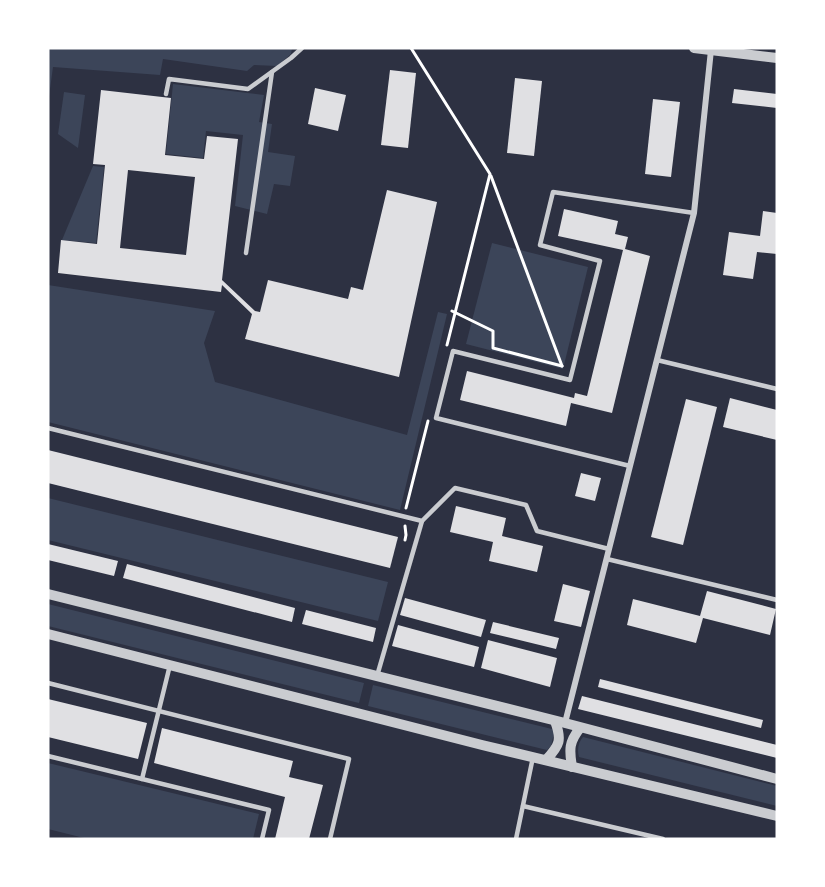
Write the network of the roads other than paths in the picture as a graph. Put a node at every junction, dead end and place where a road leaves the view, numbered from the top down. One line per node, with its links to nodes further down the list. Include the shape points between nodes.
1 (302, 48): 5 (lane)
2 (694, 48): 3 (street)
3 (711, 49): 4 (street); 7 (street)
4 (777, 58)
5 (272, 72): 6 (lane, via 248,90 169,79); 8 (lane)
6 (166, 94)
7 (694, 213): 9 (street); 12 (lane, via 553,192 540,245 600,261 570,380 453,351 444,384 436,418)
8 (246, 254)
9 (657, 360): 10 (lane); 12 (street)
10 (777, 388)
11 (48, 428): 13 (lane)
12 (630, 466): 14 (street)
13 (422, 520): 14 (lane, via 455,488 526,505 537,531); 20 (lane)
14 (609, 549): 15 (street)
15 (607, 559): 17 (lane); 23 (street)
16 (48, 594): 20 (street)
17 (777, 600)
18 (48, 634): 19 (street)
19 (170, 665): 22 (lane); 26 (street)
20 (377, 676): 23 (street)
21 (48, 683): 22 (lane)
22 (159, 711): 29 (lane); 34 (lane, via 349,759)
23 (560, 722): 24 (street); 27 (street, via 557,748)
24 (580, 728): 28 (street, via 572,738 569,752); 30 (street)
25 (48, 756): 29 (lane)
26 (533, 757): 27 (street); 31 (lane)
27 (546, 760): 28 (street)
28 (572, 767): 32 (street)
29 (142, 779): 33 (lane, via 269,810)
30 (777, 779)
31 (523, 806): 35 (lane); 36 (lane)
32 (777, 816)
33 (262, 839)
34 (330, 839)
35 (516, 839)
36 (663, 839)

